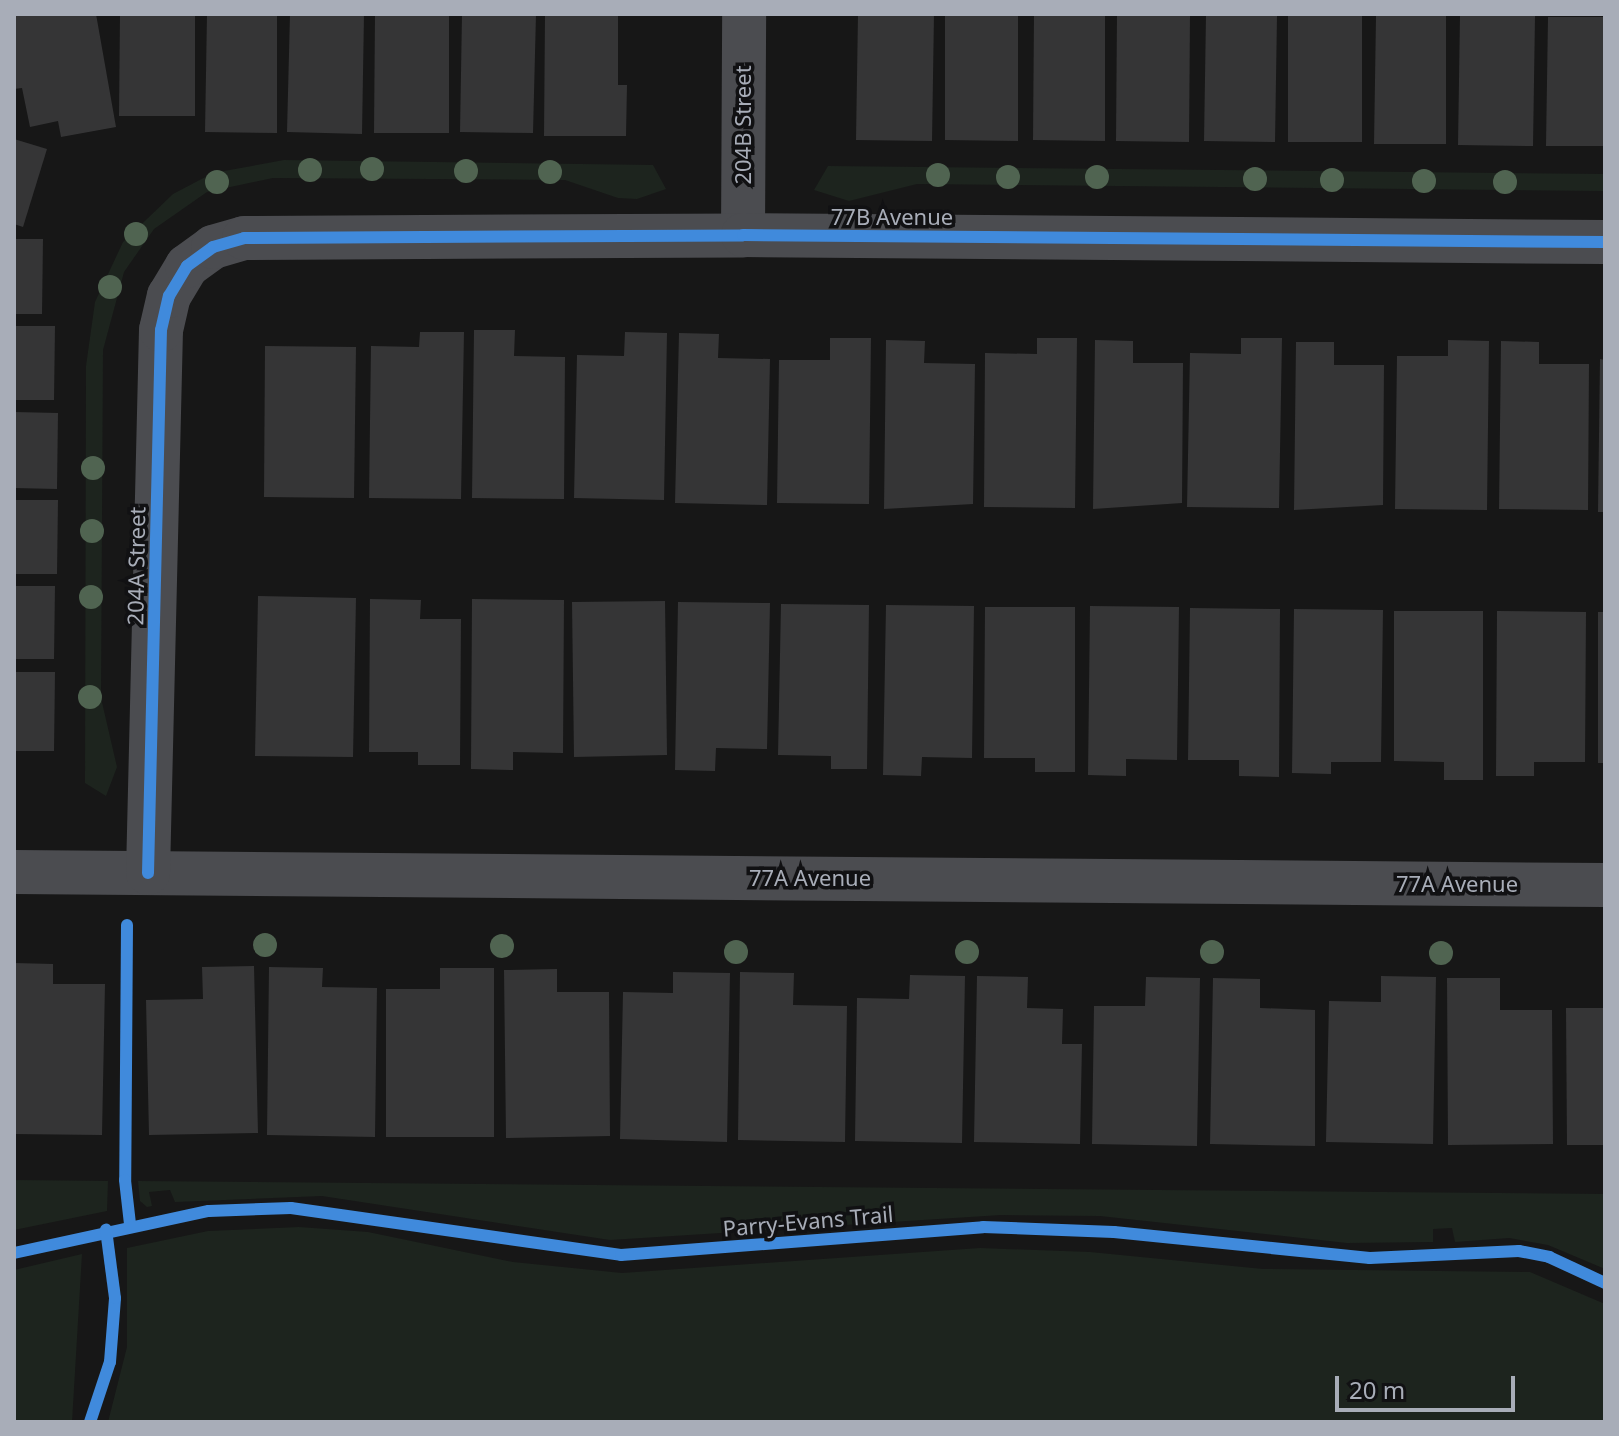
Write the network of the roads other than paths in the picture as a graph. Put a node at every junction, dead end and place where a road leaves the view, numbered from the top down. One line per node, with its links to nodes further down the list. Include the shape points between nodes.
1 (744, 14): 2 (street, 204B Street)
2 (743, 235): 3 (street, 77B Avenue); 4 (street, 77B Avenue, via 244,238 213,247)
3 (1605, 242)
4 (187, 266): 6 (street, 204A Street, via 169,296 161,330)
5 (14, 872): 6 (street, 77A Avenue)
6 (148, 873): 7 (street, 77A Avenue)
7 (1605, 885)

